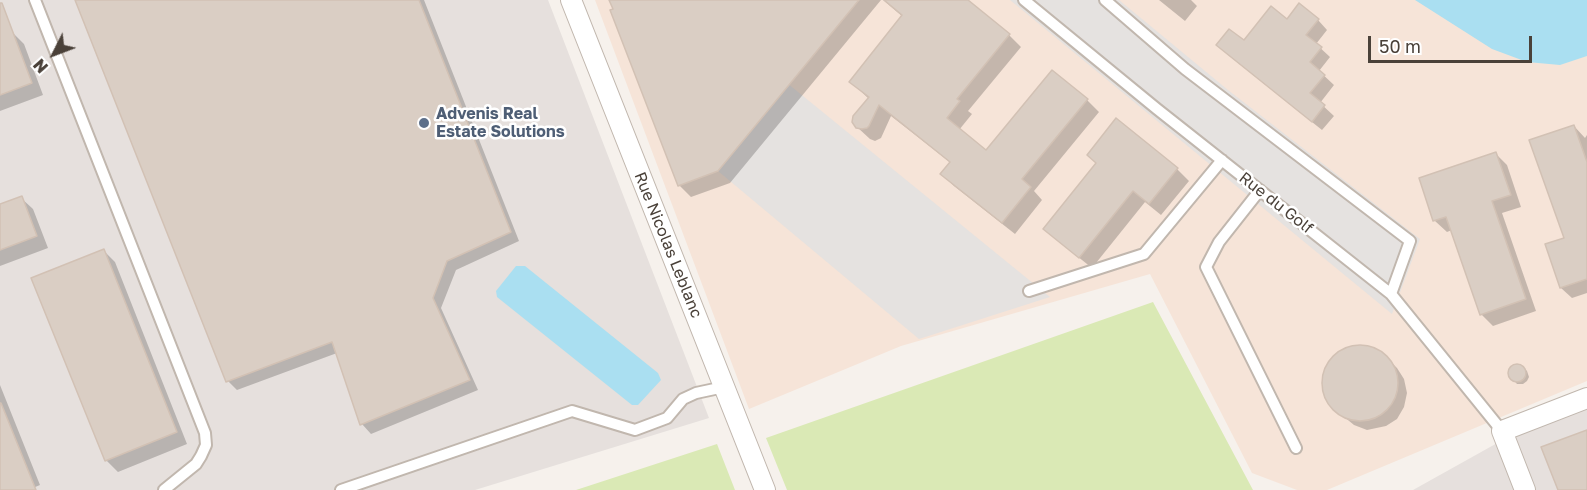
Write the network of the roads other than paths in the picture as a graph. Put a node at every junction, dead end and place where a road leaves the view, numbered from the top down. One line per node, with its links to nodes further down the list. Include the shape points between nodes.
1 (35, 0): 13 (lane, via 205,433 206,445 196,465)
2 (571, 0): 9 (street, Rue Nicolas Leblanc)
3 (1024, 0): 5 (lane, Rue du Golf)
4 (1105, 0): 8 (lane, via 1185,69 1410,241)
5 (1222, 160): 6 (lane, Rue du Golf); 7 (lane, via 1144,254)
6 (1260, 190): 8 (lane, Rue du Golf); 12 (lane, via 1219,242 1206,267)
7 (1029, 291)
8 (1391, 294): 11 (lane, Rue du Golf)
9 (724, 387): 14 (lane, via 683,399 667,418 635,430 572,411); 15 (street, Rue Nicolas Leblanc)
10 (1587, 398): 11 (street)
11 (1502, 431): 16 (street)
12 (1296, 448)
13 (164, 490)
14 (341, 490)
15 (765, 490)
16 (1525, 490)

